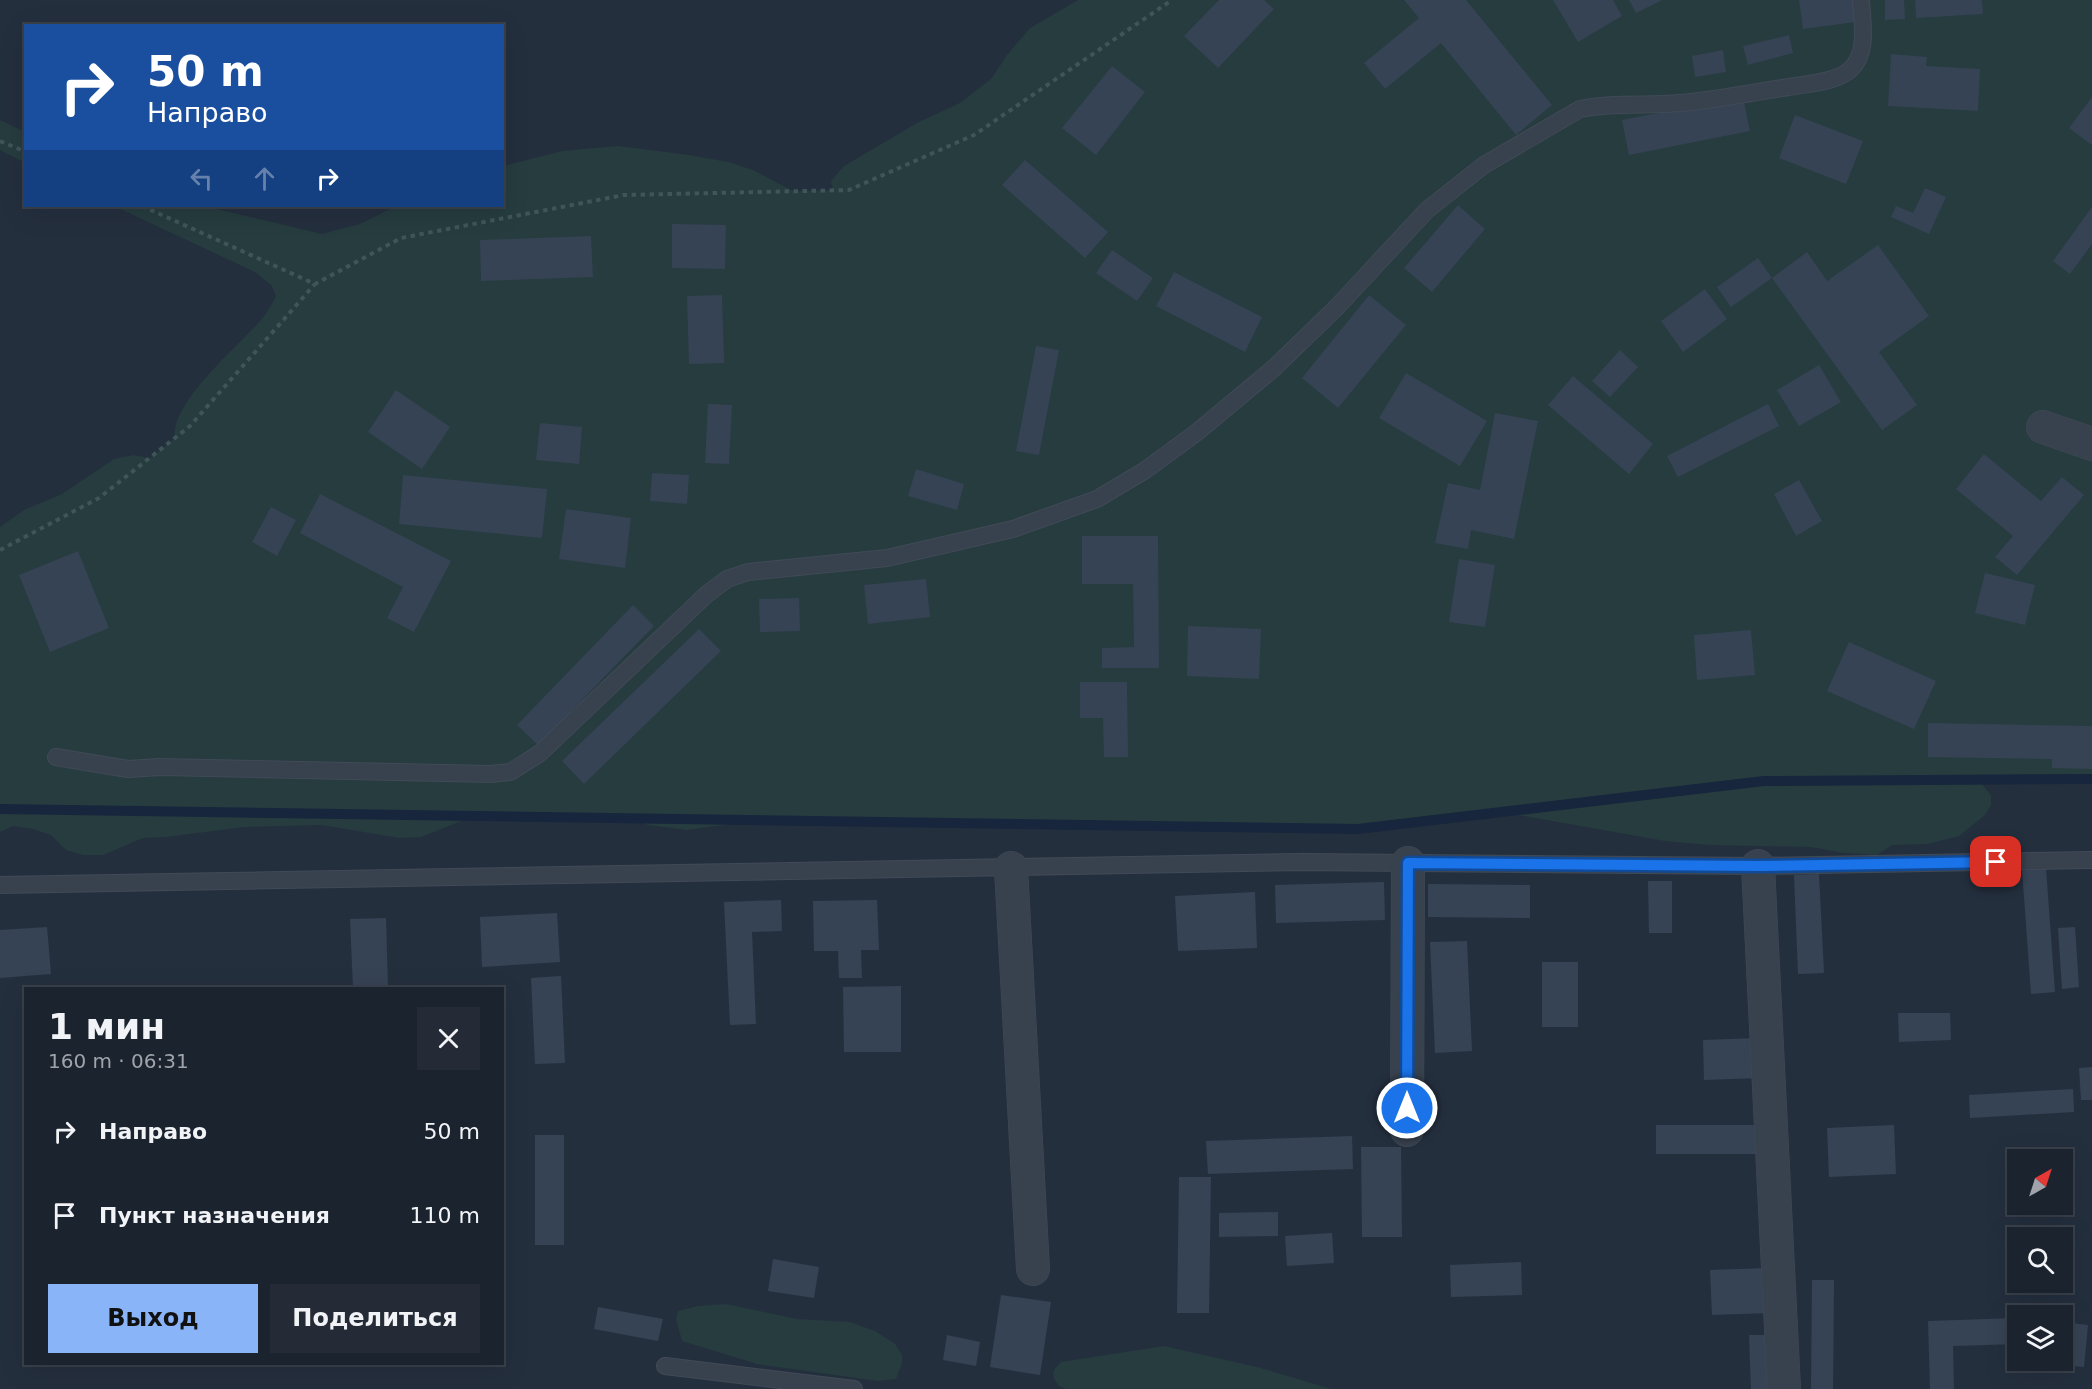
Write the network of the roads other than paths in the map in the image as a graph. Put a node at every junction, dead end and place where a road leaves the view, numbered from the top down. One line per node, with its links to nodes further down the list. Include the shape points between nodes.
1 (1861, 0): 4 (lane, via 1863,46 1850,70 1837,76 1682,103 1580,109 1484,165 1427,210 1274,368 1179,446 1097,498 1013,529 888,558 748,572 727,579 539,754 510,772 128,769)
2 (2043, 427): 3 (street)
3 (2092, 444)
4 (56, 757)
5 (2092, 860): 7 (lane)
6 (1408, 863): 7 (lane); 8 (lane); 10 (street)
7 (1758, 866): 14 (street)
8 (1011, 868): 9 (lane); 11 (street)
9 (0, 885)
10 (1407, 1130)
11 (1033, 1269)
12 (665, 1366): 13 (lane)
13 (854, 1389)
14 (1784, 1389)

